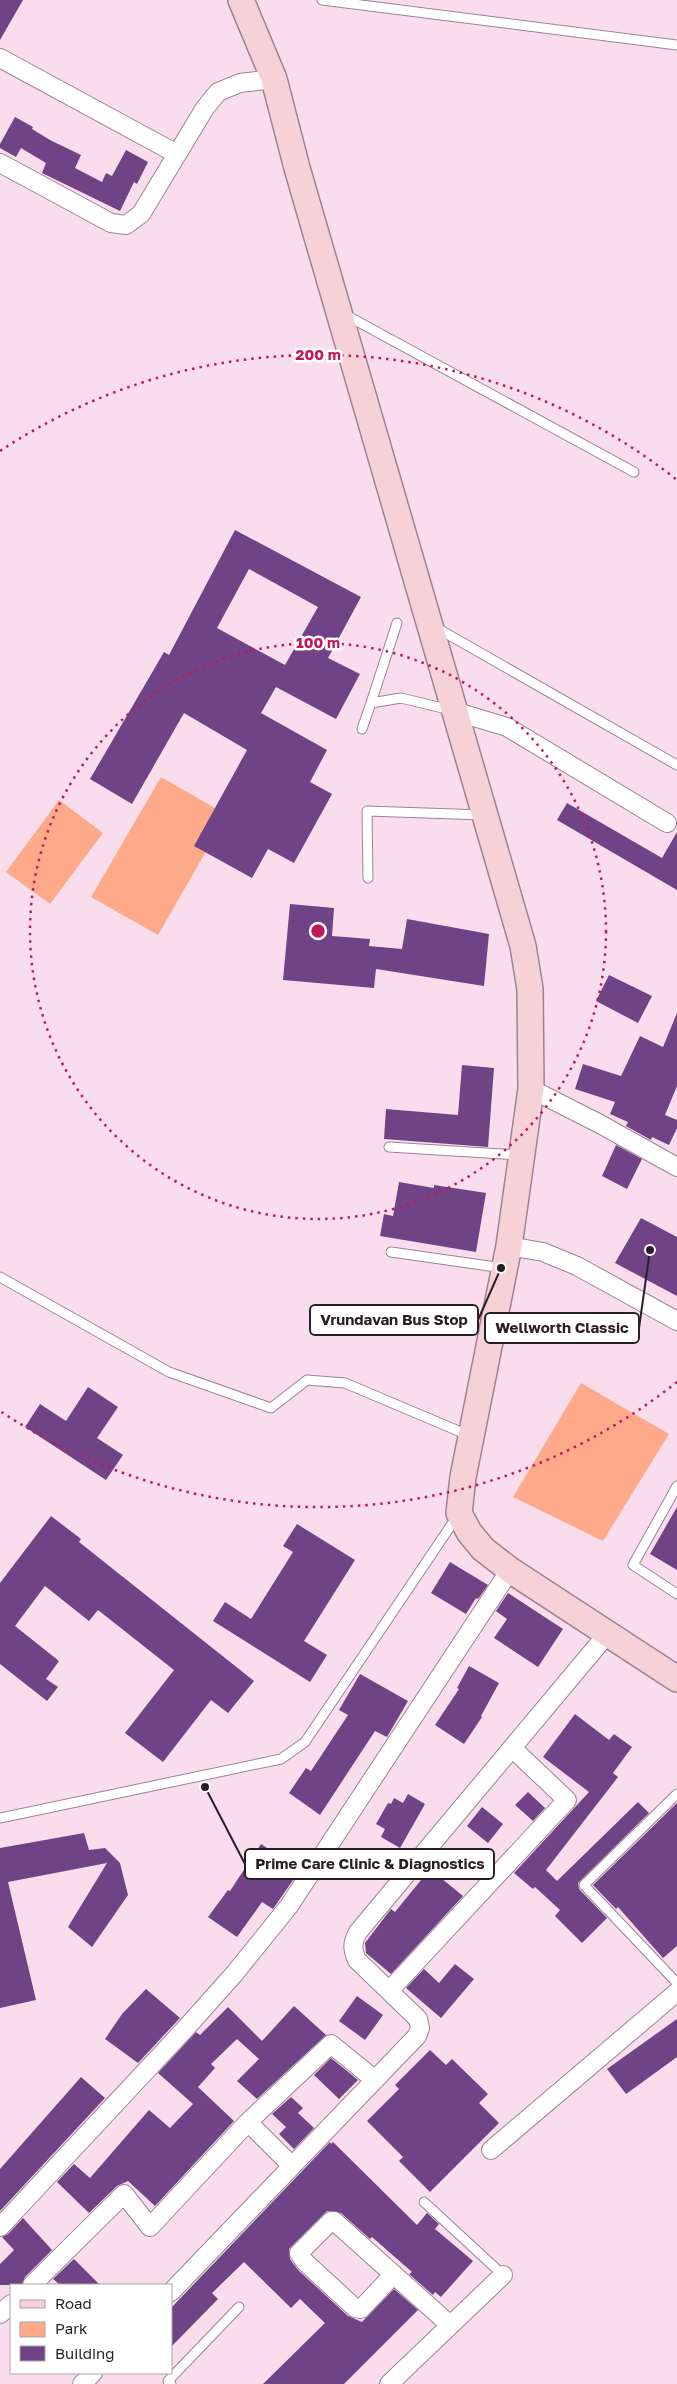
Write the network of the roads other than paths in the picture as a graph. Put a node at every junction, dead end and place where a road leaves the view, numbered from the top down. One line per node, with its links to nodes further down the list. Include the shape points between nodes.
1 (241, 0): 5 (street)
2 (322, 0): 3 (lane)
3 (677, 45)
4 (0, 58): 6 (street)
5 (274, 79): 6 (street, via 240,83 218,92); 8 (street)
6 (177, 154): 7 (street, via 141,214 126,225 111,223)
7 (0, 163)
8 (339, 312): 9 (lane); 11 (street)
9 (634, 472)
10 (397, 623): 12 (lane)
11 (429, 623): 13 (street); 15 (lane)
12 (371, 703): 13 (lane, via 401,698); 14 (lane)
13 (454, 711): 16 (street); 17 (street, via 507,727)
14 (362, 729)
15 (677, 765)
16 (484, 815): 18 (lane, via 367,811); 19 (street, via 524,946 530,989)
17 (667, 823)
18 (368, 878)
19 (530, 1090): 21 (street); 22 (street)
20 (390, 1147): 21 (lane)
21 (522, 1155): 24 (street)
22 (677, 1167)
23 (391, 1252): 24 (lane)
24 (507, 1257): 26 (street, via 544,1252 577,1266); 27 (street)
25 (0, 1277): 27 (lane, via 169,1372 271,1408 307,1380 345,1383)
26 (677, 1321)
27 (471, 1436): 29 (street)
28 (677, 1486): 31 (lane, via 633,1565)
29 (459, 1513): 30 (street, via 483,1549); 36 (lane, via 305,1742 280,1759)
30 (510, 1570): 32 (street); 45 (street, via 289,1906 186,2028)
31 (677, 1594)
32 (608, 1634): 33 (street); 34 (street)
33 (677, 1679)
34 (512, 1748): 38 (street, via 358,1932 352,1950); 38 (street, via 567,1800)
35 (677, 1794): 37 (lane, via 584,1886)
36 (0, 1818)
37 (677, 1983)
38 (389, 1991): 40 (street, via 418,2019 420,2028 412,2042)
39 (677, 1992): 42 (street)
40 (375, 2080): 41 (street, via 331,2044); 43 (street)
41 (248, 2122): 43 (street); 48 (street, via 150,2227 124,2194)
42 (491, 2150)
43 (292, 2166): 49 (street)
44 (424, 2202): 47 (lane)
45 (0, 2227)
46 (393, 2275): 46 (street, via 331,2221 299,2253 355,2308 360,2309); 53 (street)
47 (503, 2275): 53 (street)
48 (33, 2284)
49 (172, 2291)
50 (10, 2305): 52 (street)
51 (239, 2307): 56 (lane, via 168,2381)
52 (0, 2314)
53 (450, 2325): 57 (street)
54 (92, 2374): 55 (street)
55 (82, 2384)
56 (172, 2384)
57 (389, 2384)

